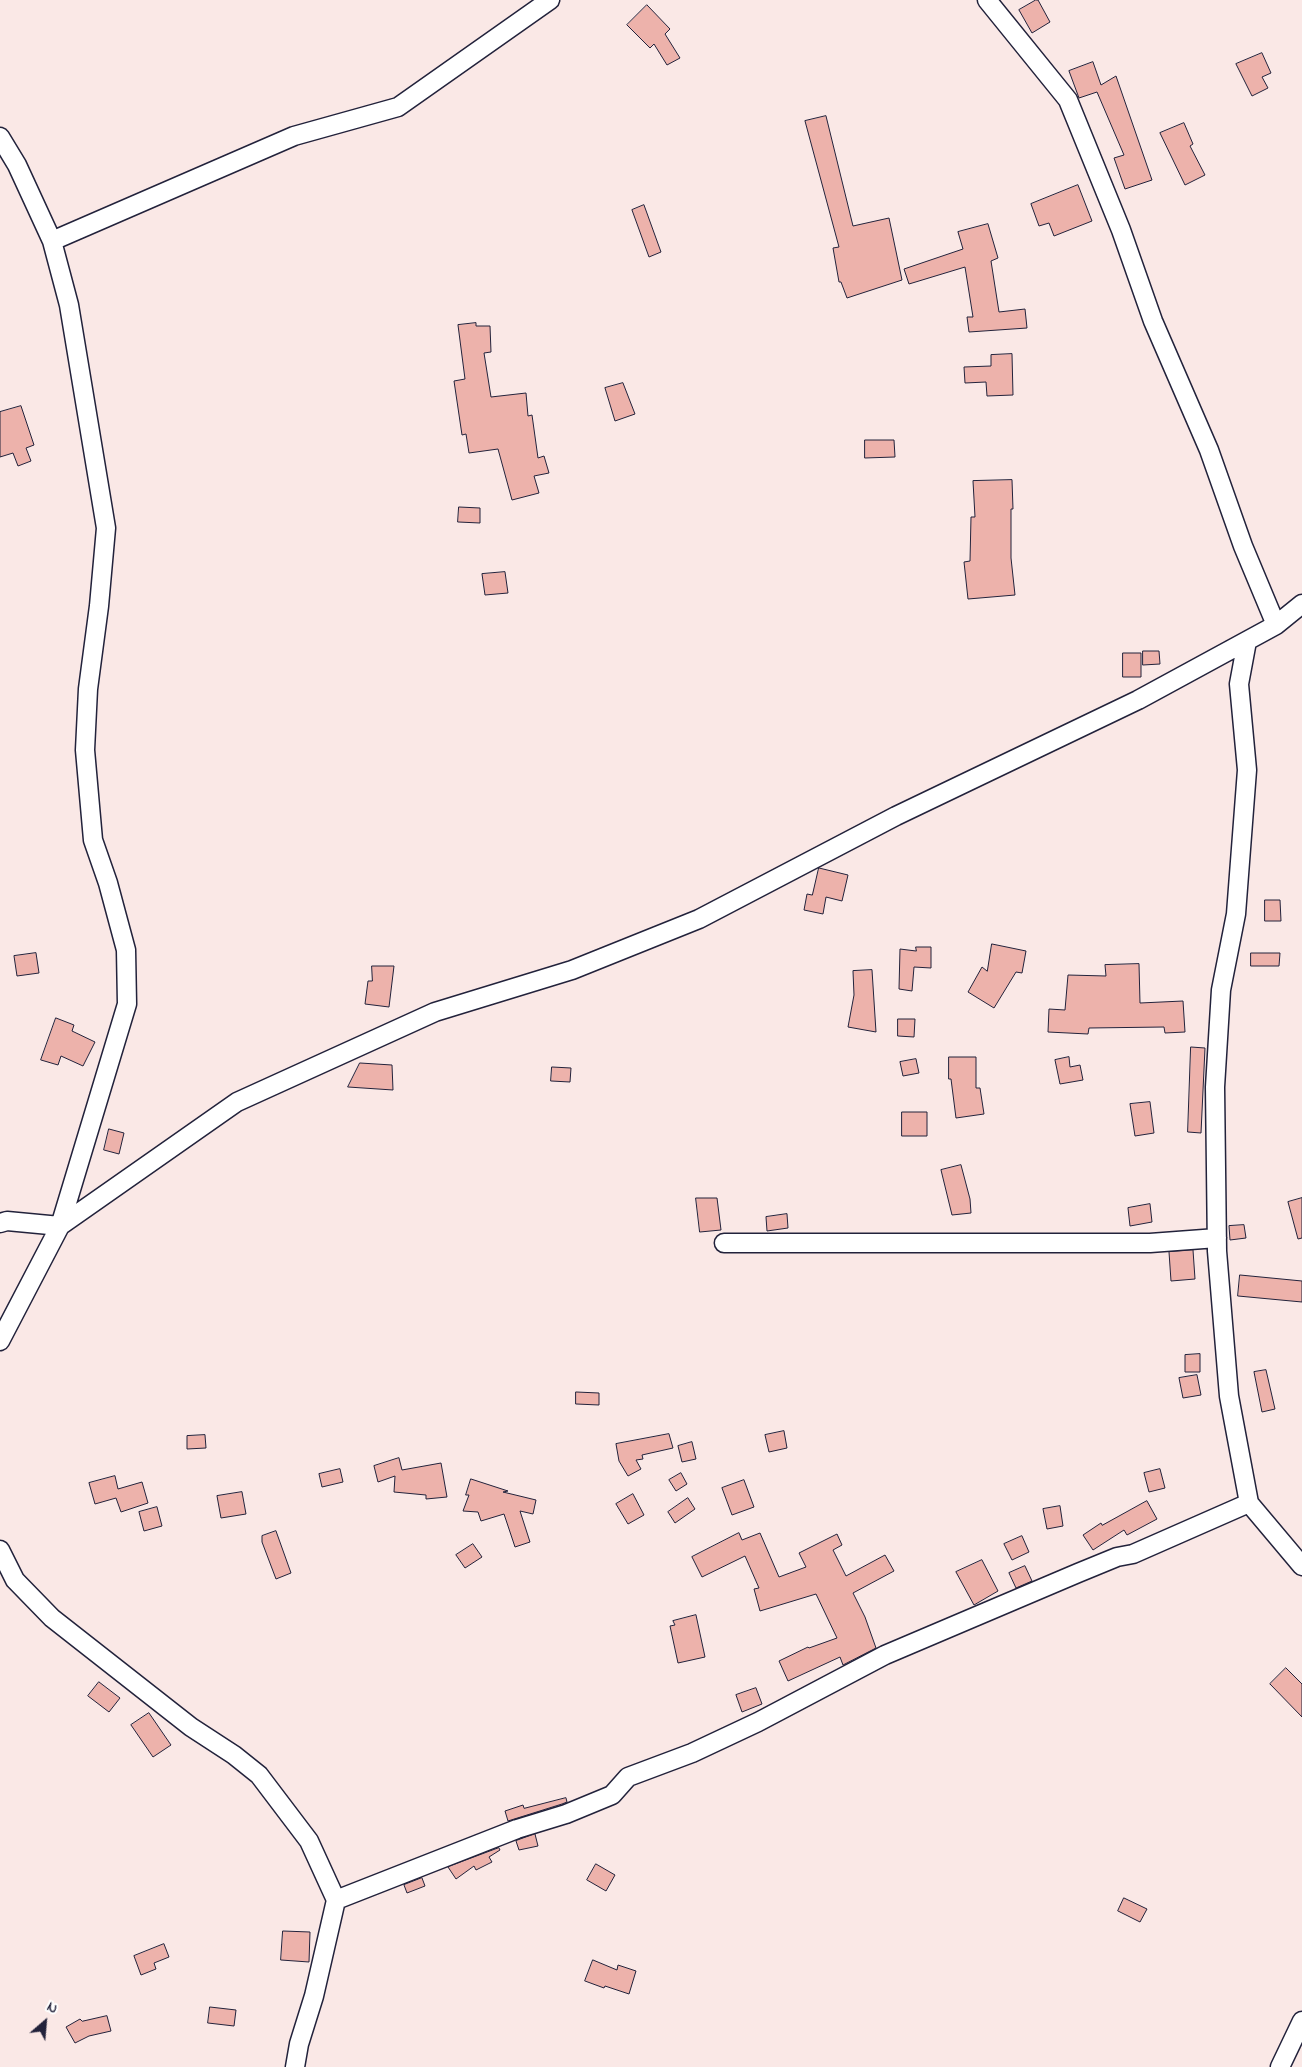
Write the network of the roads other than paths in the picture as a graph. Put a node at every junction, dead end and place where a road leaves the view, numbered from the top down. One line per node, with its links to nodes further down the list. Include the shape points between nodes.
1 (550, 0): 4 (street, via 398,107 294,136)
2 (986, 0): 6 (street, via 1068,100)
3 (0, 137): 4 (street, via 17,165)
4 (52, 241): 9 (street, via 69,305 106,528 88,689 85,750 93,840 126,950 127,1004)
5 (1302, 604): 6 (street)
6 (1276, 626): 7 (street)
7 (1247, 642): 9 (street, via 1130,704 896,816 699,919 572,970 434,1012 237,1102); 10 (street, via 1239,684 1247,770 1236,914 1221,990 1215,1087)
8 (0, 1223): 9 (street)
9 (60, 1226): 12 (street)
10 (1218, 1238): 11 (street, via 1150,1243); 13 (street, via 1229,1396)
11 (724, 1243)
12 (0, 1341)
13 (1249, 1503): 15 (street); 16 (street, via 885,1655 758,1722 692,1753 628,1777 612,1796)
14 (0, 1550): 16 (street, via 15,1580 52,1618 191,1727 259,1775 309,1842)
15 (1302, 1566)
16 (336, 1900): 18 (street)
17 (1302, 2021): 19 (street)
18 (296, 2067)
19 (1280, 2067)

